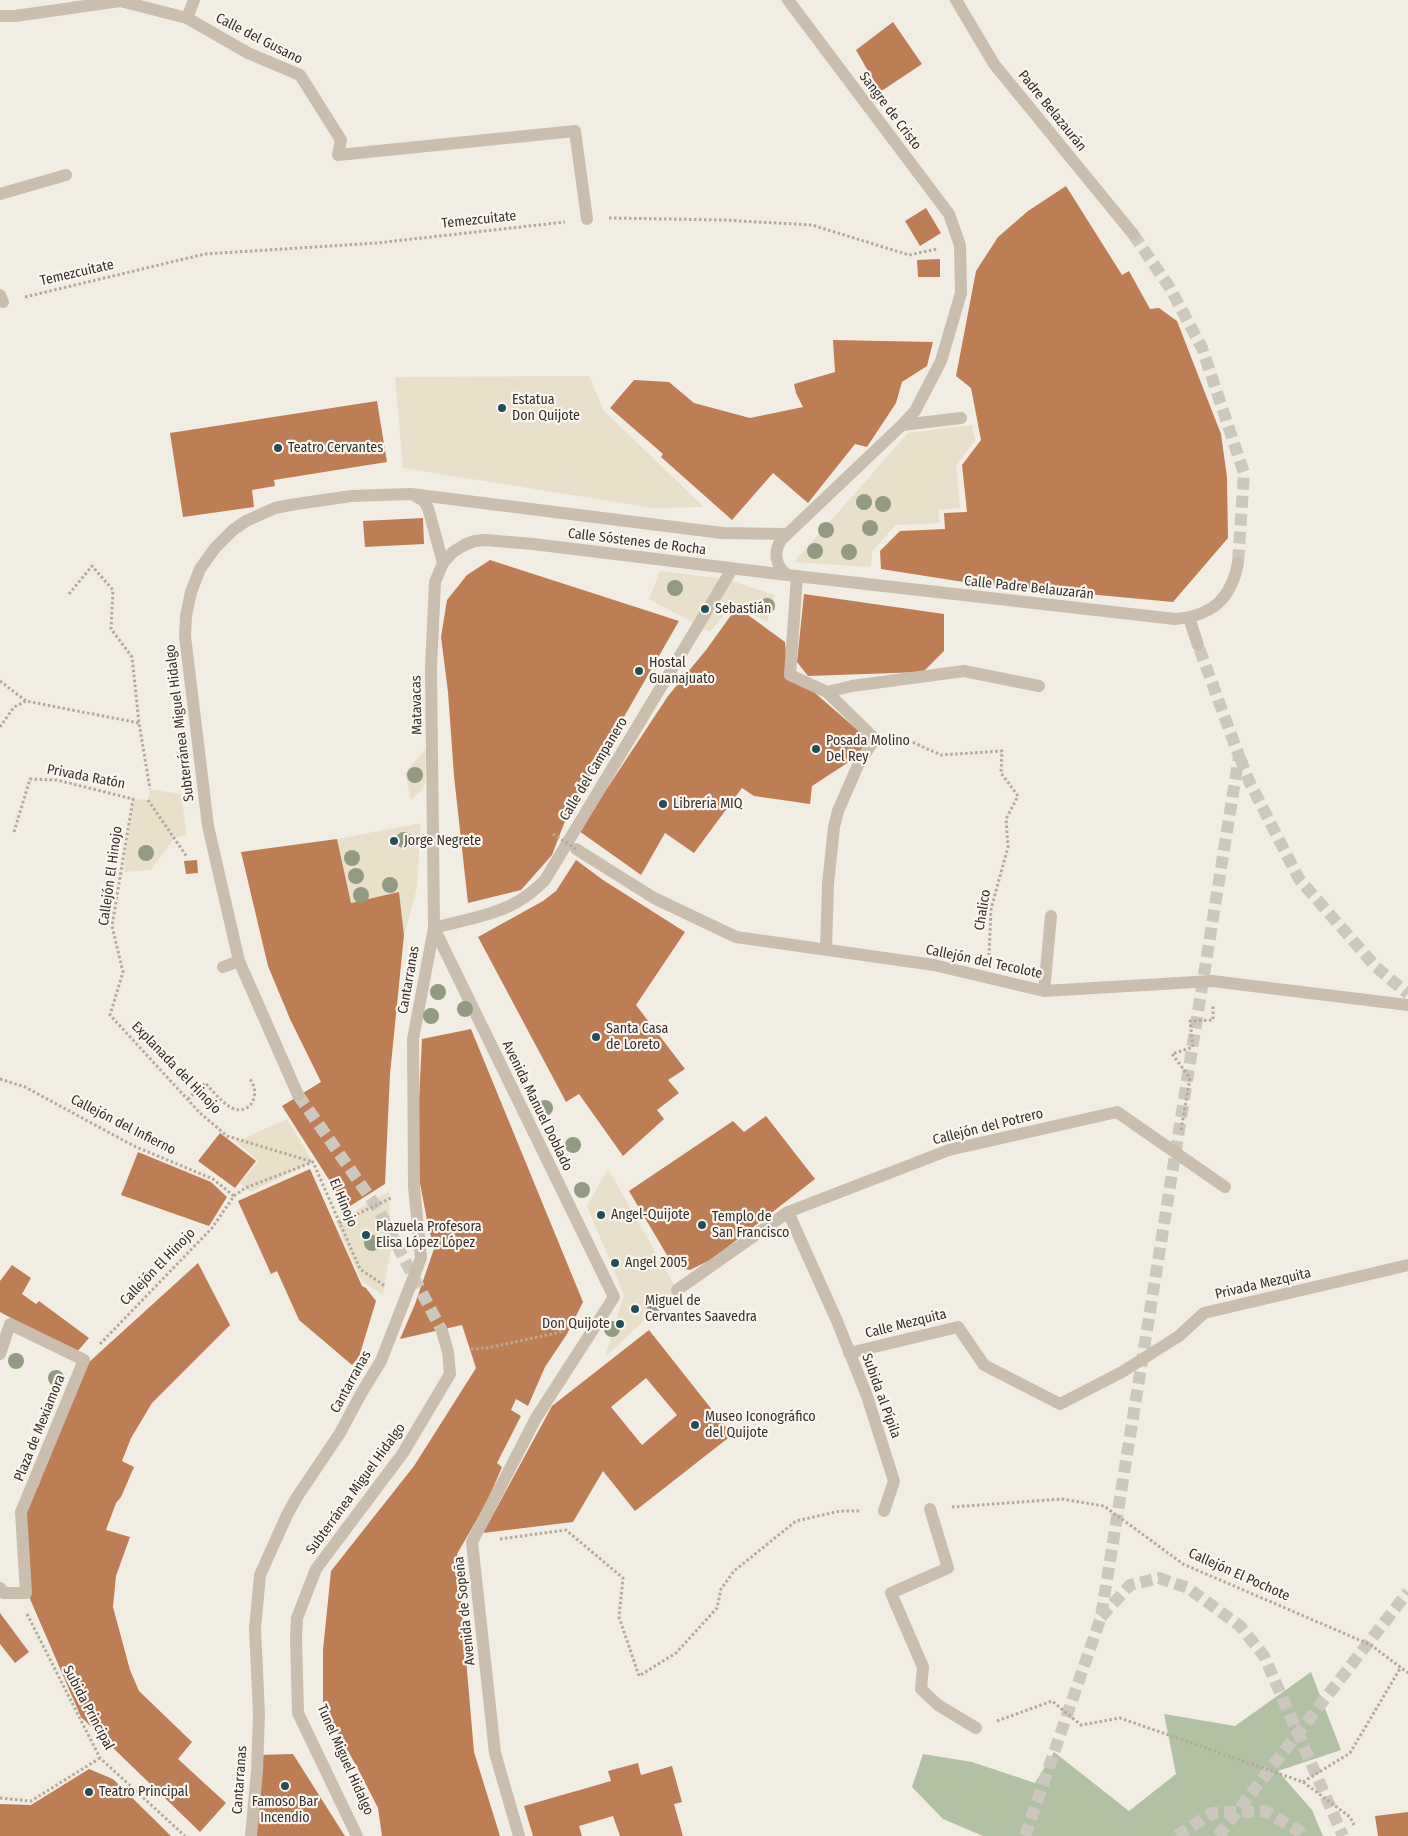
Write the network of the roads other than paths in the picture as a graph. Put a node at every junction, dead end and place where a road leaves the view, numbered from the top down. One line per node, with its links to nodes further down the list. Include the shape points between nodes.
1 (194, 0): 5 (street)
2 (788, 0): 11 (street, Sangre de Cristo, via 949,214 960,245 961,293 941,361 915,411)
3 (956, 0): 9 (street, Padre Belazaurán, via 994,64)
4 (0, 16): 5 (street, Calle del Gusano, via 120,1)
5 (187, 18): 8 (street, Calle del Gusano, via 248,53 300,75 342,140 338,155 575,131)
6 (66, 175): 7 (street)
7 (0, 194)
8 (586, 219)
9 (1133, 234)
10 (961, 418): 11 (street)
11 (902, 425): 13 (street)
12 (411, 494): 13 (street, Calle Sóstenes de Rocha, via 722,533); 15 (street, via 420,498 428,508); 26 (street, Subterránea Miguel Hidalgo, via 350,496 290,505 262,513 222,540 194,580 187,604 185,636 208,826)
13 (787, 534): 17 (street, via 776,551 779,566)
14 (1238, 563): 18 (street, Calle Padre Belauzarán, via 1235,579 1227,594 1213,608)
15 (442, 564): 16 (street, Calle Sóstenes de Rocha, via 464,545 485,540); 24 (street, Matavacas, via 435,582 431,667)
16 (732, 569): 17 (street, Calle Sóstenes de Rocha); 24 (street, Calle del Campanero, via 545,880 515,904)
17 (792, 576): 18 (street, Calle Padre Belauzarán); 21 (street, via 790,675)
18 (1189, 618): 19 (street)
19 (1198, 645)
20 (1039, 686): 21 (street, via 964,671)
21 (827, 692): 25 (street, via 875,739 859,763 834,827)
22 (576, 849): 25 (street, Callejón del Tecolote, via 654,898 736,937)
23 (1051, 916): 28 (street)
24 (434, 928): 35 (street, Avenida Manuel Doblado); 44 (street, Cantarranas, via 413,1039 414,1187 422,1258 381,1362 340,1433 290,1509 260,1575 254,1629 259,1714)
25 (826, 949): 28 (street, Callejón del Tecolote, via 934,966)
26 (239, 961): 27 (street); 30 (street, Subterránea Miguel Hidalgo)
27 (223, 967)
28 (1044, 991): 29 (street, Callejón del Tecolote, via 1212,981)
29 (1408, 1005)
30 (298, 1095)
31 (1225, 1187): 32 (street, Callejón del Potrero, via 1117,1112 949,1150)
32 (788, 1212): 34 (street, Callejón del Potrero); 37 (street, Subida al Pípila)
33 (1408, 1265): 39 (street, Privada Mezquita, via 1204,1313 1179,1336 1131,1367)
34 (678, 1290)
35 (614, 1297): 46 (street, Avenida de Sopeña, via 536,1418 472,1542 495,1754)
36 (442, 1331): 45 (street, Subterránea Miguel Hidalgo, via 450,1374 399,1459 316,1570 298,1618 298,1713)
37 (849, 1353): 39 (street, Calle Mezquita, via 958,1327 984,1365); 41 (street, Subida al Pípila, via 867,1396 894,1481)
38 (0, 1354): 42 (street, Plaza de Mexiamora, via 10,1324 84,1360 22,1512 26,1593 4,1593)
39 (1060, 1404)
40 (930, 1508): 43 (street, via 948,1568 891,1593 923,1667 921,1689 938,1705)
41 (884, 1511)
42 (0, 1588)
43 (976, 1728)
44 (251, 1836)
45 (357, 1836)
46 (519, 1836)

